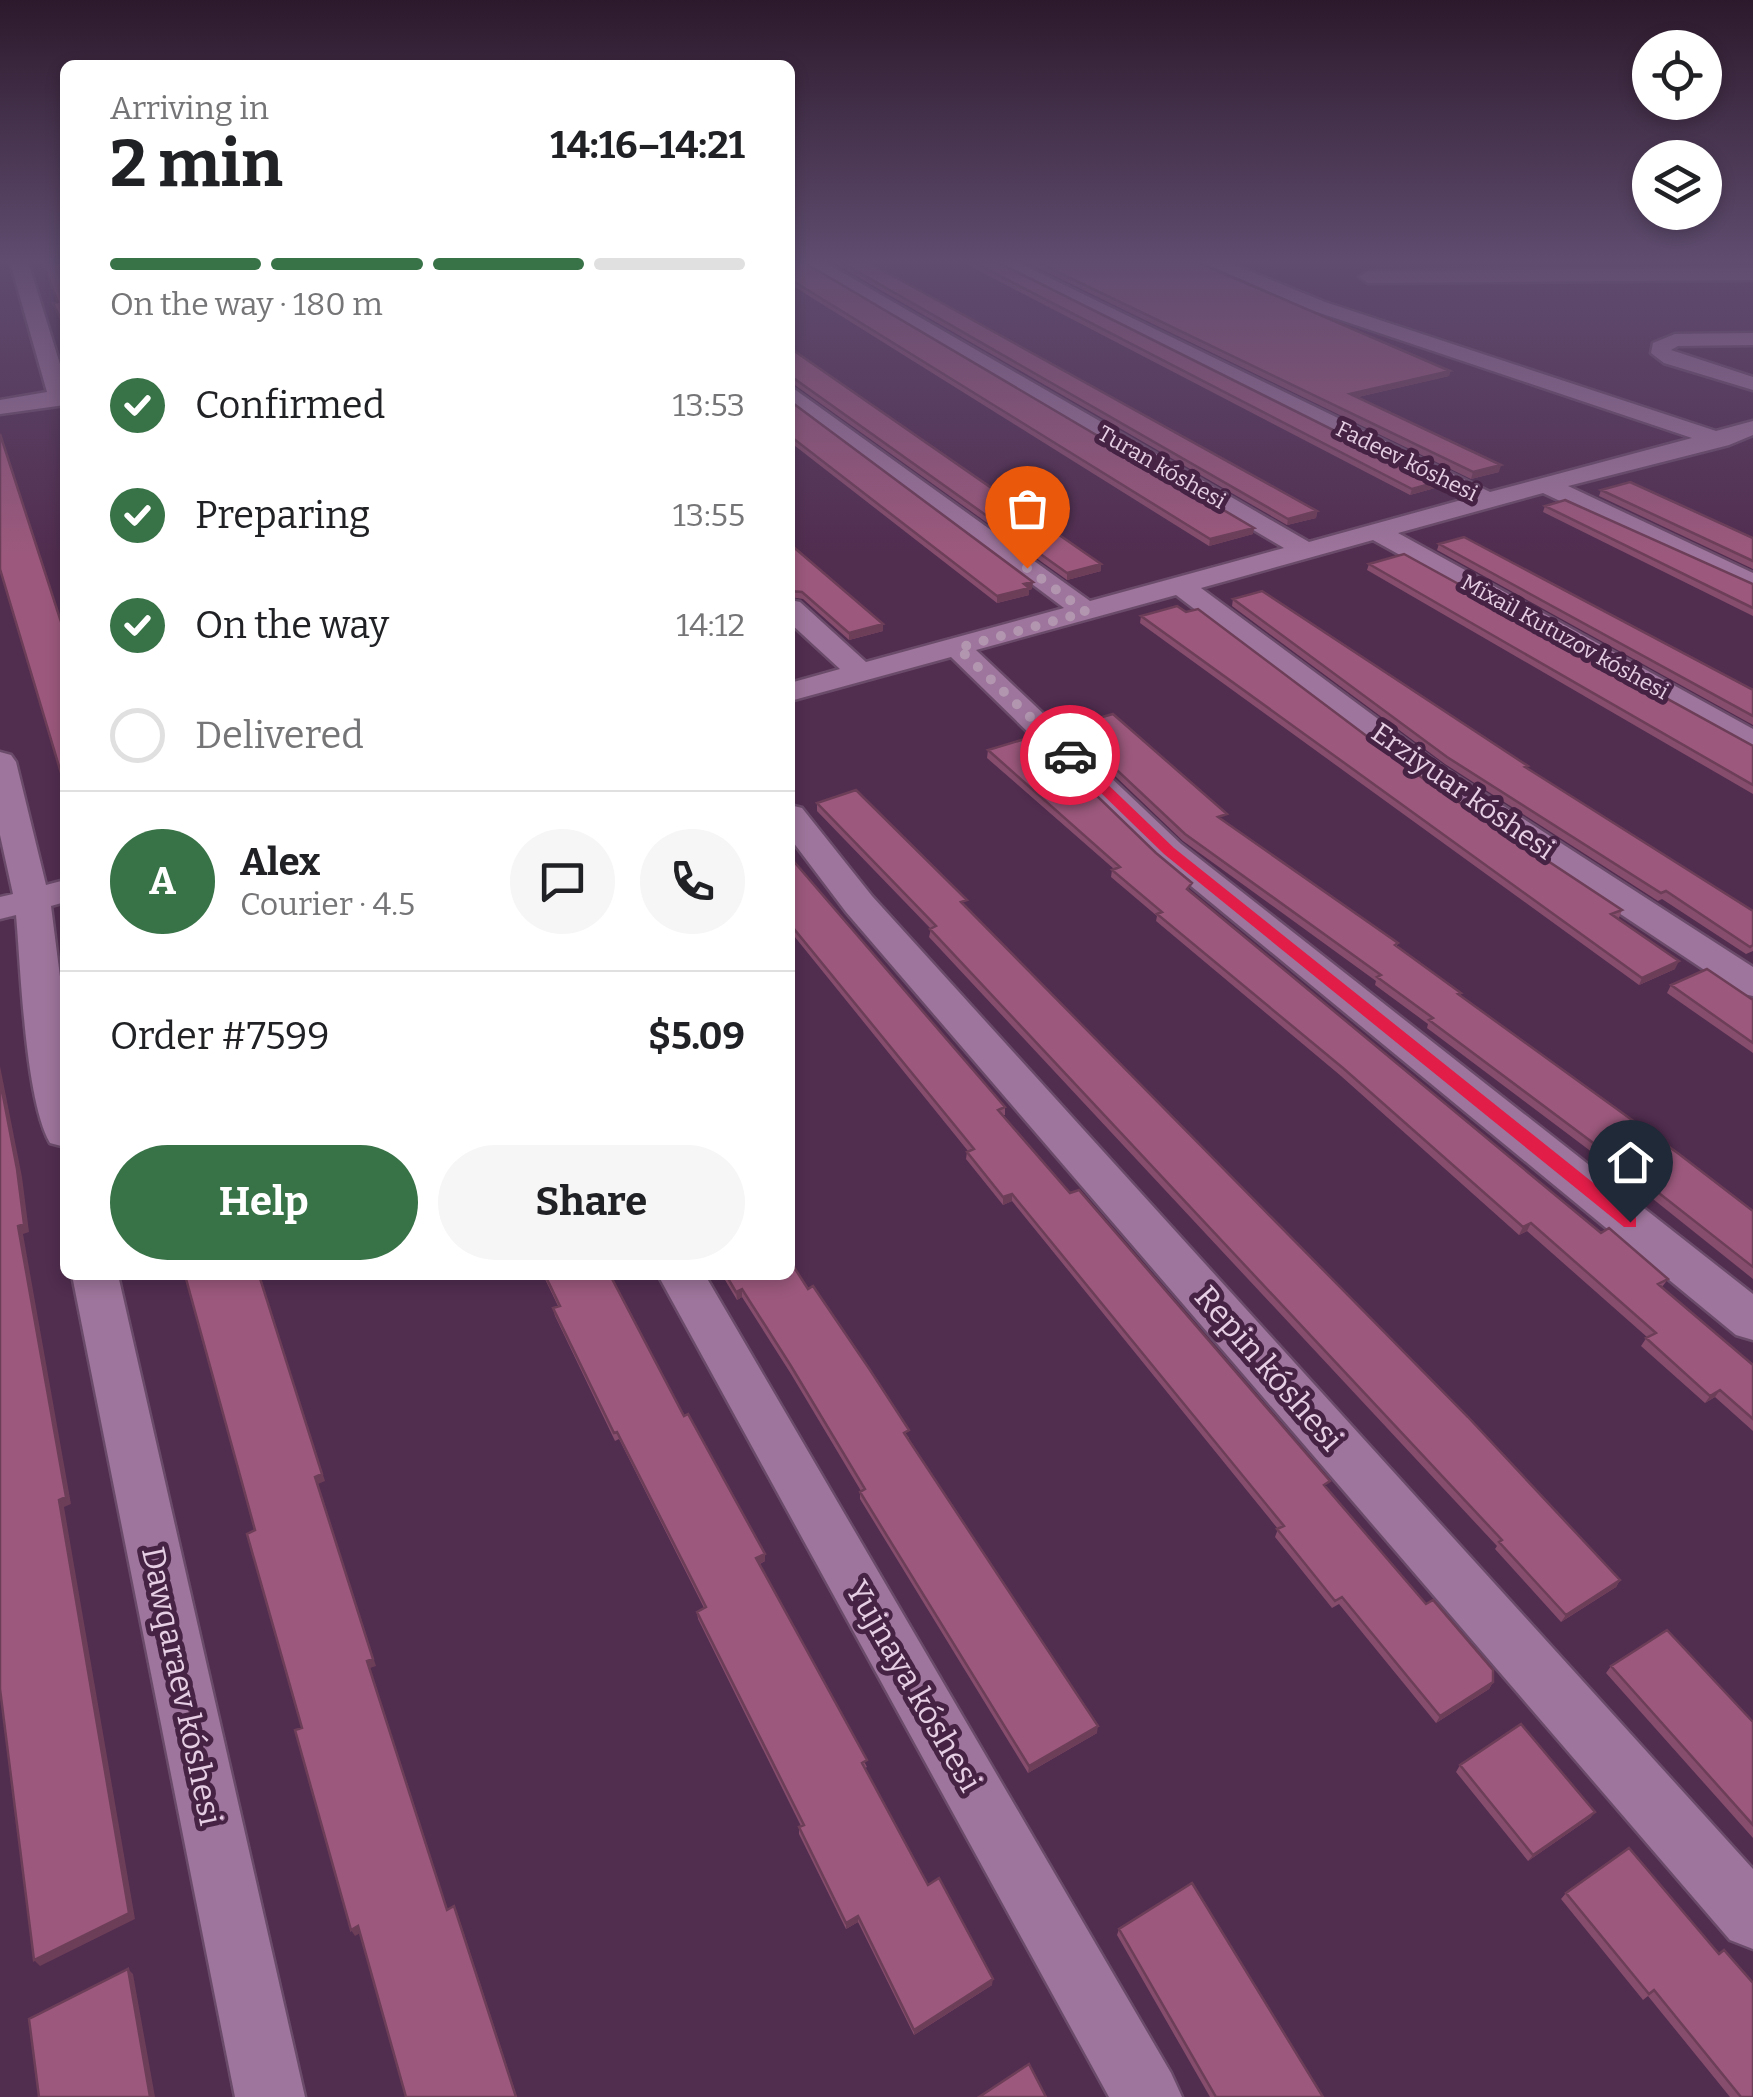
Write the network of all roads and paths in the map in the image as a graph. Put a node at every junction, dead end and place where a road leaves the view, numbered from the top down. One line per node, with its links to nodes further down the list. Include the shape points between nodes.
1 (50, 360): 7 (street)
2 (978, 360): 17 (street, Turan kóshesi)
3 (1202, 360): 15 (street, Fadeev kóshesi)
4 (1483, 360): 12 (street)
5 (1674, 360): 6 (street)
6 (1753, 384)
7 (60, 391)
8 (795, 396): 20 (street)
9 (60, 397): 10 (street)
10 (0, 407)
11 (1753, 428): 12 (street)
12 (1717, 439): 13 (street); 14 (street)
13 (1753, 450)
14 (1548, 486): 15 (street); 18 (street)
15 (1488, 501): 16 (street)
16 (1377, 532): 17 (street); 25 (street, Mixail Kutuzov kóshesi)
17 (1307, 552): 19 (street)
18 (1753, 583)
19 (1182, 586): 20 (street); 29 (street, Erziyuar kóshesi, via 1432,774)
20 (1086, 612): 22 (street)
21 (795, 613): 23 (street)
22 (958, 648): 23 (street); 33 (street, via 1169,851)
23 (861, 673): 24 (street)
24 (795, 691)
25 (1753, 742)
26 (0, 762): 28 (street)
27 (795, 821): 34 (street, Repin kóshesi, via 860,904)
28 (32, 900): 30 (street)
29 (1753, 984)
30 (60, 1109)
31 (96, 1280): 35 (street, Dawqaraev kóshesi)
32 (684, 1280): 36 (street, Yujnaya kóshesi)
33 (1753, 1321)
34 (1753, 1917)
35 (270, 2097)
36 (1147, 2097)

